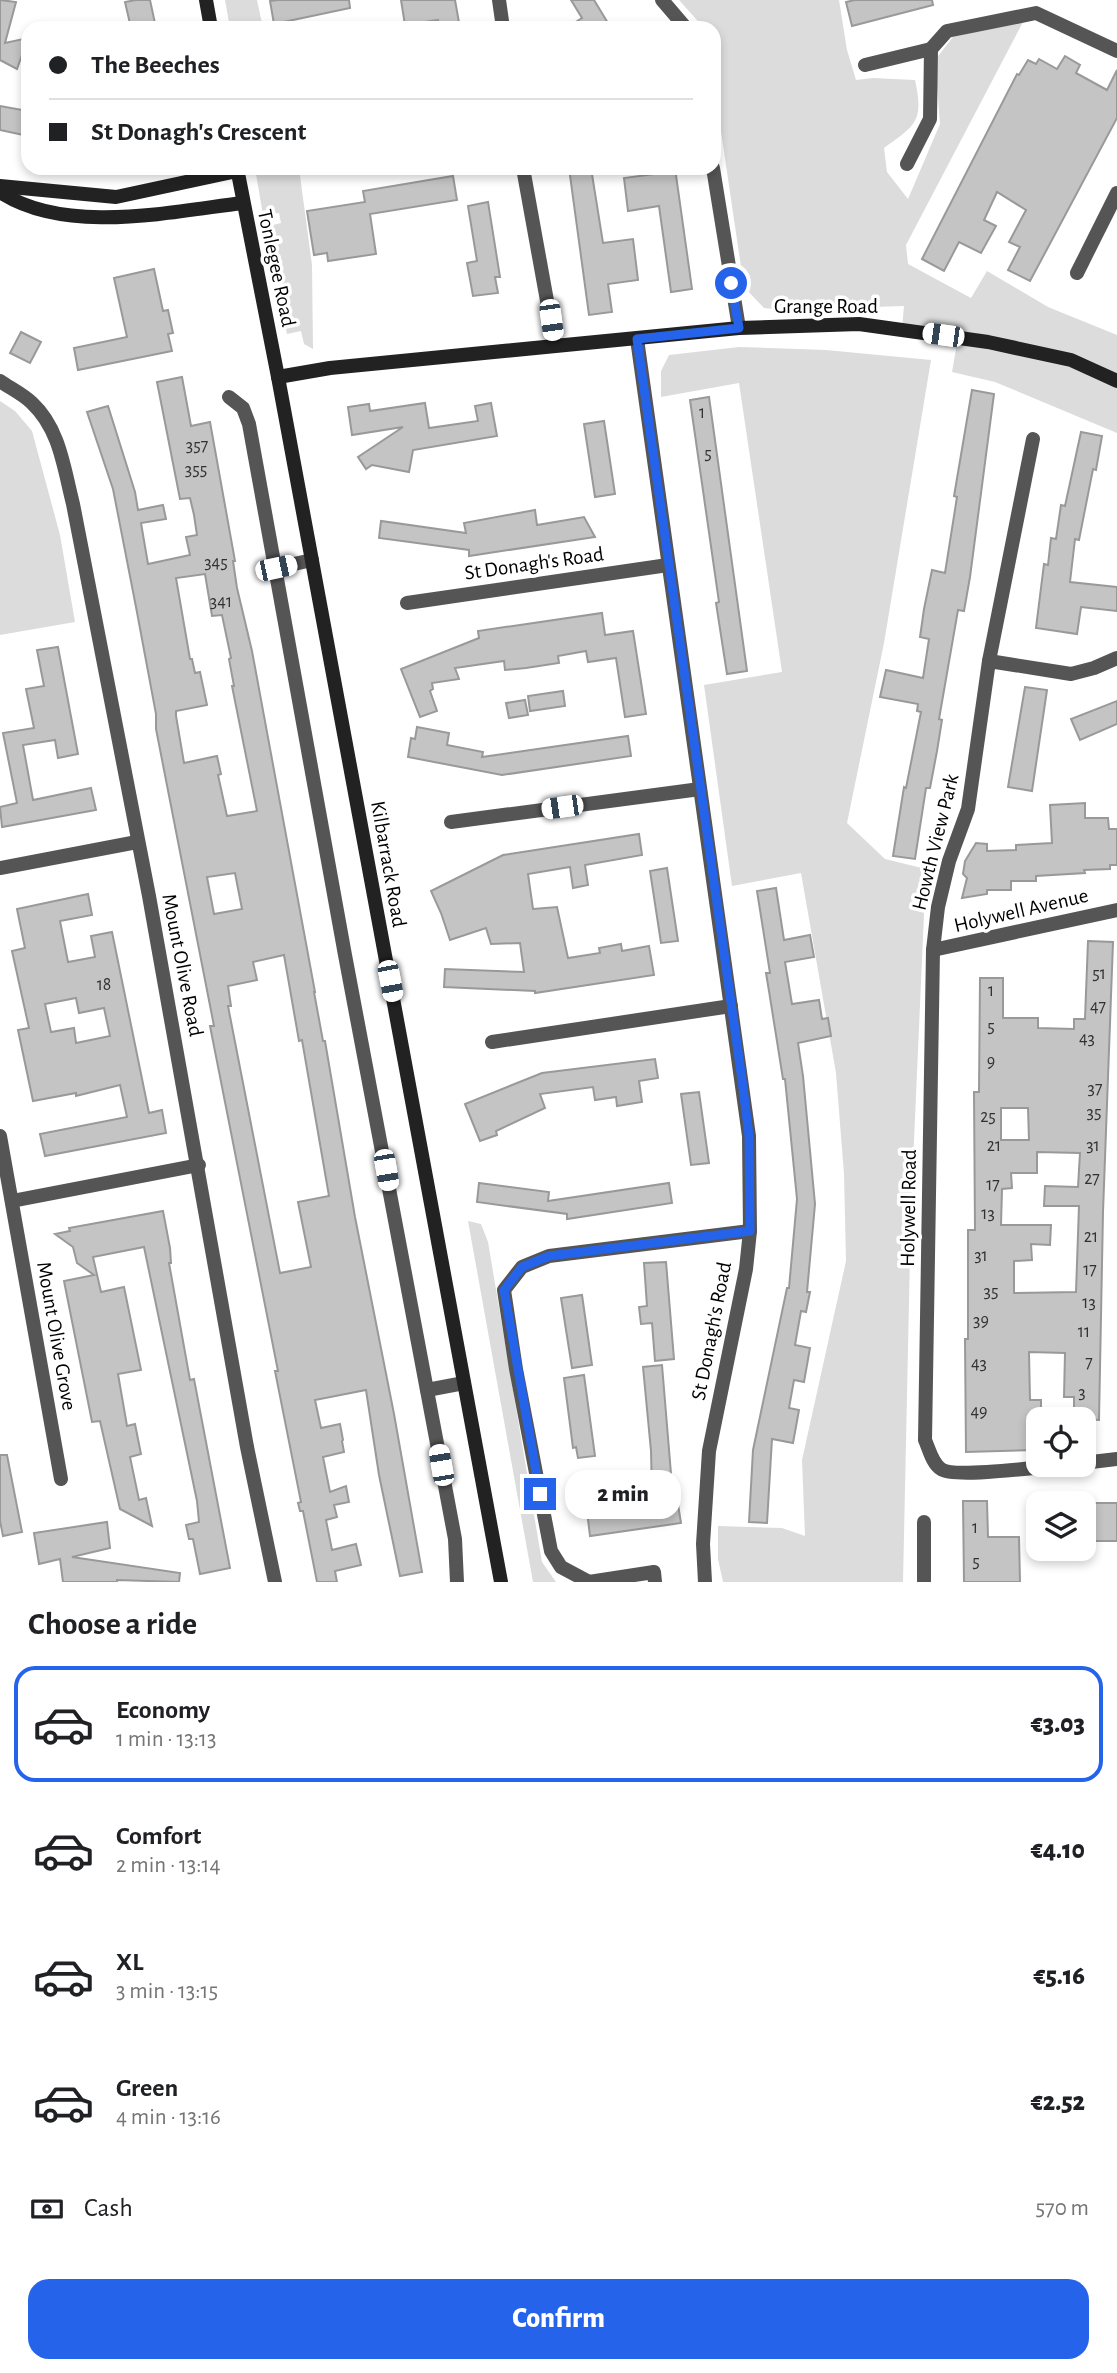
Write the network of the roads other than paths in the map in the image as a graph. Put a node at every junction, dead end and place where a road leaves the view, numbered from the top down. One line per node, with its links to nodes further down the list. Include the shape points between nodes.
1 (206, 0): 4 (main road)
2 (499, 0): 5 (street)
3 (662, 0): 6 (street)
4 (210, 21)
5 (502, 21)
6 (680, 21)
7 (931, 50): 8 (street, via 947,31 1036,13); 9 (street); 10 (street, via 930,119)
8 (1117, 51)
9 (865, 65)
10 (907, 164)
11 (215, 175): 15 (main road, via 116,197)
12 (238, 175): 18 (main road, Tonlegee Road)
13 (524, 175): 22 (street)
14 (714, 175): 20 (street)
15 (0, 186)
16 (0, 192): 18 (main road, via 37,210 106,218)
17 (1117, 193): 19 (street)
18 (242, 203): 23 (main road, Tonlegee Road)
19 (1077, 273)
20 (739, 328): 21 (main road, Grange Road); 25 (main road, Grange Road, via 859,324 988,342 1071,360)
21 (637, 339): 22 (main road, Grange Road); 29 (street, St Donagh's Road)
22 (555, 345): 23 (main road, Grange Road)
23 (278, 377): 28 (main road, Kilbarrack Road)
24 (0, 381): 36 (street, Mount Olive Road, via 32,402 58,444)
25 (1117, 381)
26 (229, 397): 30 (street, via 243,408 249,424)
27 (1033, 439): 33 (street, Howth View Park)
28 (312, 560): 30 (street); 46 (main road, Kilbarrack Road)
29 (668, 565): 31 (street, St Donagh's Road); 34 (street, St Donagh's Road)
30 (276, 568): 47 (street)
31 (407, 603)
32 (1117, 658): 33 (street, via 1070,674)
33 (989, 661): 39 (street, Howth View Park, via 968,809 949,861)
34 (700, 789): 35 (street); 40 (street, St Donagh's Road)
35 (451, 822)
36 (137, 842): 37 (street); 43 (street, Mount Olive Road)
37 (0, 868)
38 (1117, 910): 39 (street, Holywell Avenue)
39 (933, 950): 50 (street, Holywell Road, via 925,1440 942,1471 964,1474)
40 (731, 1006): 41 (street); 45 (street, St Donagh's Road, via 749,1136)
41 (492, 1042)
42 (0, 1136): 44 (street, Mount Olive Grove)
43 (199, 1165): 44 (street); 53 (street, Mount Olive Road)
44 (12, 1201): 51 (street, Mount Olive Grove)
45 (750, 1231): 56 (street, via 549,1256 522,1267 504,1290 551,1551 561,1566); 58 (street, St Donagh's Road, via 709,1451)
46 (464, 1383): 47 (street); 55 (main road, Kilbarrack Road)
47 (427, 1390): 54 (street, via 455,1539)
48 (1117, 1459): 49 (street)
49 (1096, 1461)
50 (1026, 1469)
51 (61, 1479)
52 (923, 1521): 59 (street)
53 (275, 1582)
54 (457, 1582)
55 (500, 1582)
56 (589, 1582): 57 (street, via 654,1572)
57 (655, 1582)
58 (705, 1582)
59 (924, 1582)

